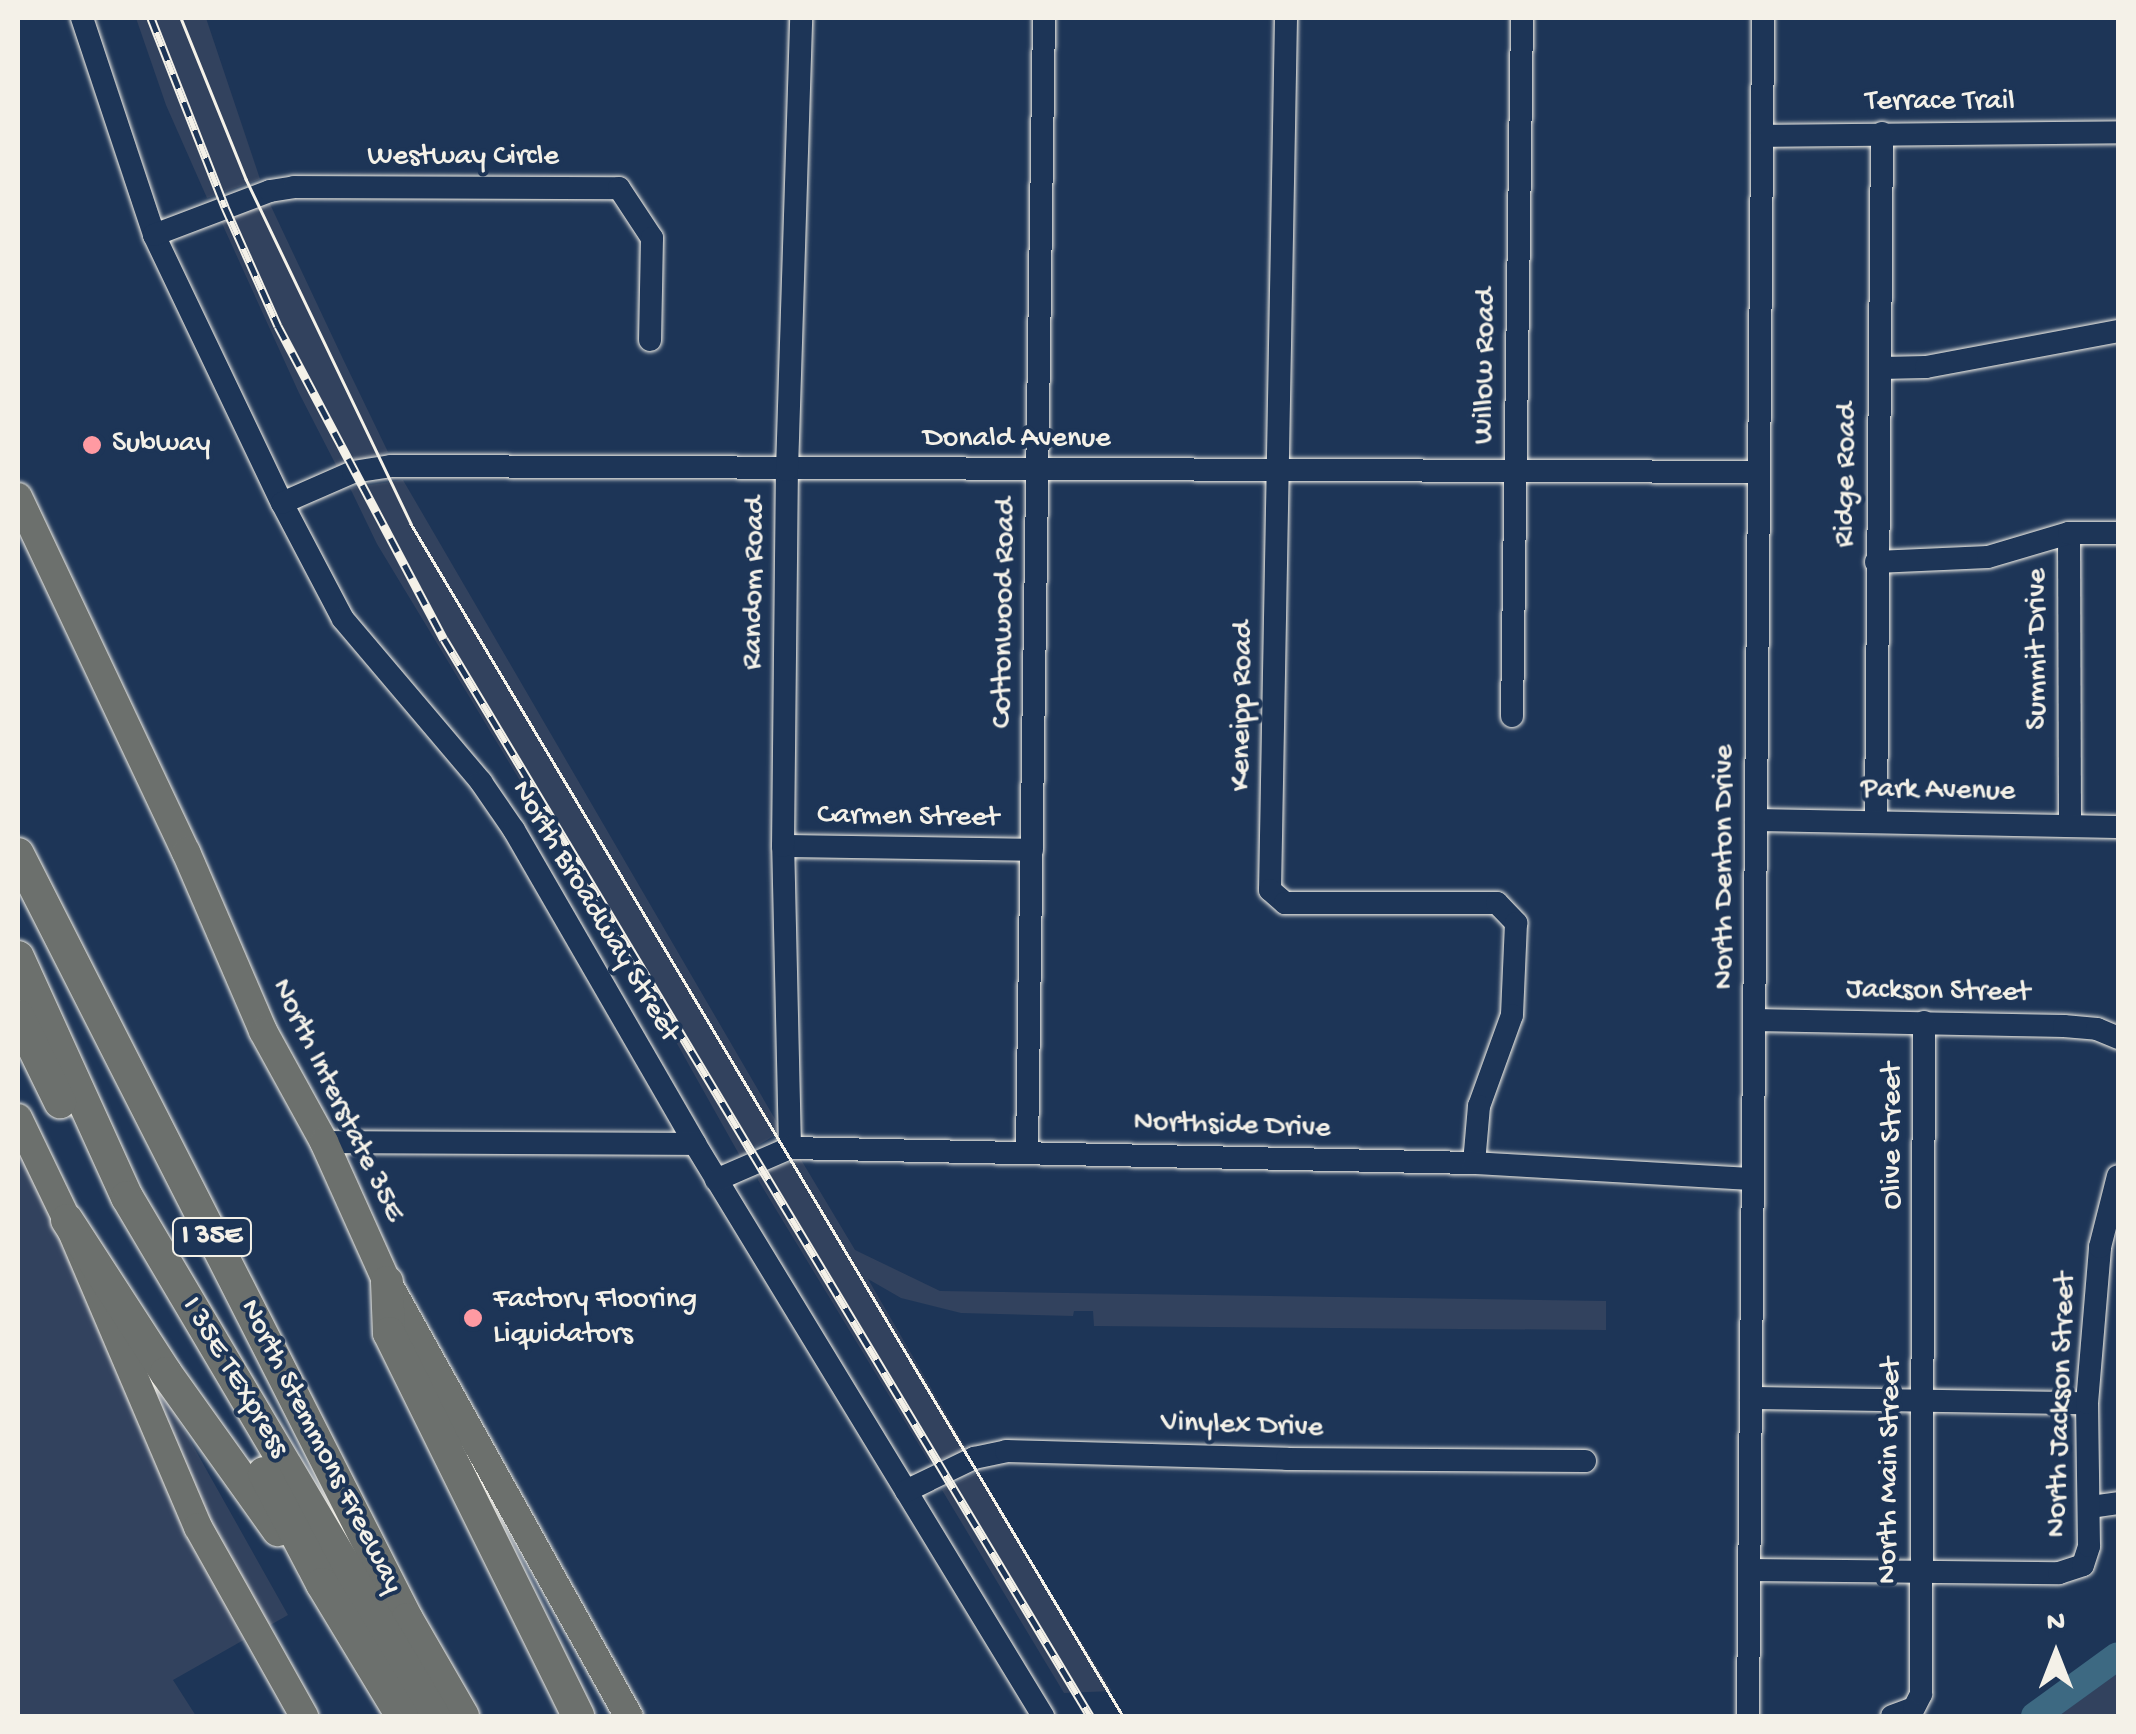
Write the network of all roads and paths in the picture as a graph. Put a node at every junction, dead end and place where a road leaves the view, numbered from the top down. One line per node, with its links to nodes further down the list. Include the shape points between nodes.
1 (82, 18): 10 (street, North Broadway Street)
2 (801, 18): 14 (street, Random Road)
3 (1044, 18): 15 (street, Cottonwood Road)
4 (1286, 18): 16 (street, Keneipp Road)
5 (1522, 18): 17 (street, Willow Road)
6 (1763, 18): 9 (street, North Denton Drive)
7 (2118, 132): 8 (street, Terrace Trail)
8 (1882, 133): 9 (street, Terrace Trail); 13 (street, Ridge Road)
9 (1762, 136): 18 (street, North Denton Drive)
10 (154, 236): 12 (street, Westway Circle, via 294,187 619,188 652,238); 20 (street, North Broadway Street)
11 (2118, 332): 13 (street, via 1926,367)
12 (650, 340)
13 (1881, 368): 23 (street, Ridge Road)
14 (787, 470): 15 (street, Donald Avenue); 20 (street, Donald Avenue, via 391,466 352,472); 29 (street, Random Road)
15 (1038, 470): 16 (street, Donald Avenue); 30 (street, Cottonwood Road)
16 (1280, 470): 17 (street, Donald Avenue); 42 (street, Keneipp Road, via 1270,890 1285,903 1497,903 1516,923 1512,1015 1479,1106)
17 (1515, 472): 18 (street, Donald Avenue); 24 (street, Willow Road)
18 (1759, 472): 26 (street, North Denton Drive)
19 (18, 496): 38 (main road, North Interstate 35E, via 264,1031)
20 (282, 503): 39 (street, North Broadway Street, via 343,619 514,830)
21 (2118, 533): 22 (street)
22 (2069, 534): 23 (street, via 1988,558); 27 (street, Summit Drive)
23 (1876, 562): 25 (street, Ridge Road)
24 (1512, 716)
25 (1876, 819): 26 (street, Park Avenue); 27 (street, Park Avenue)
26 (1756, 820): 34 (street, North Denton Drive)
27 (2070, 825): 28 (street, Park Avenue)
28 (2118, 827)
29 (783, 846): 30 (street, Carmen Street); 40 (street, Random Road)
30 (1032, 850): 41 (street, Cottonwood Road)
31 (18, 854): 62 (highway, North Stemmons Freeway / I 35E)
32 (18, 957): 61 (highway, I 35E TEXpress, via 127,1197)
33 (18, 1016): 58 (highway, North Stemmons Freeway / I 35E, via 118,1217)
34 (1754, 1020): 35 (street, Jackson Street); 45 (street, North Denton Drive)
35 (1924, 1022): 36 (street, Jackson Street, via 2064,1026); 47 (street, Olive Street)
36 (2118, 1038)
37 (18, 1118): 46 (main road)
38 (324, 1142): 39 (street); 48 (main road, North Interstate 35E)
39 (695, 1144): 44 (street, North Broadway Street)
40 (790, 1148): 41 (street, Northside Drive); 44 (street, Northside Drive)
41 (1028, 1150): 42 (street, Northside Drive)
42 (1474, 1164): 45 (street, Northside Drive)
43 (2118, 1176): 51 (street, North Jackson Street, via 2100,1247)
44 (716, 1180): 53 (street, North Broadway Street)
45 (1753, 1180): 49 (street, North Denton Drive)
46 (66, 1220): 58 (highway, via 251,1496); 59 (main road, via 198,1527)
47 (1923, 1249): 50 (street, North Main Street)
48 (387, 1282): 63 (highway, via 389,1333); 64 (main road, North Interstate 35E)
49 (1751, 1398): 50 (street); 57 (street, North Denton Drive)
50 (1921, 1403): 51 (street); 56 (street, North Main Street)
51 (2088, 1403): 55 (street, North Jackson Street)
52 (1585, 1461): 53 (street, Vinylex Drive, via 1006,1451 974,1458)
53 (906, 1491): 65 (street, North Broadway Street)
54 (2118, 1503): 55 (street)
55 (2090, 1507): 56 (street, North Jackson Street, via 2083,1565 2059,1573)
56 (1919, 1569): 57 (street); 67 (street, North Main Street, via 1921,1694 1914,1708)
57 (1749, 1570): 66 (street, North Denton Drive)
58 (322, 1584): 60 (highway, North Stemmons Freeway / I 35E)
59 (304, 1716)
60 (402, 1716)
61 (434, 1716)
62 (462, 1716)
63 (578, 1716)
64 (629, 1716)
65 (1042, 1716)
66 (1748, 1716)
67 (1892, 1716)

